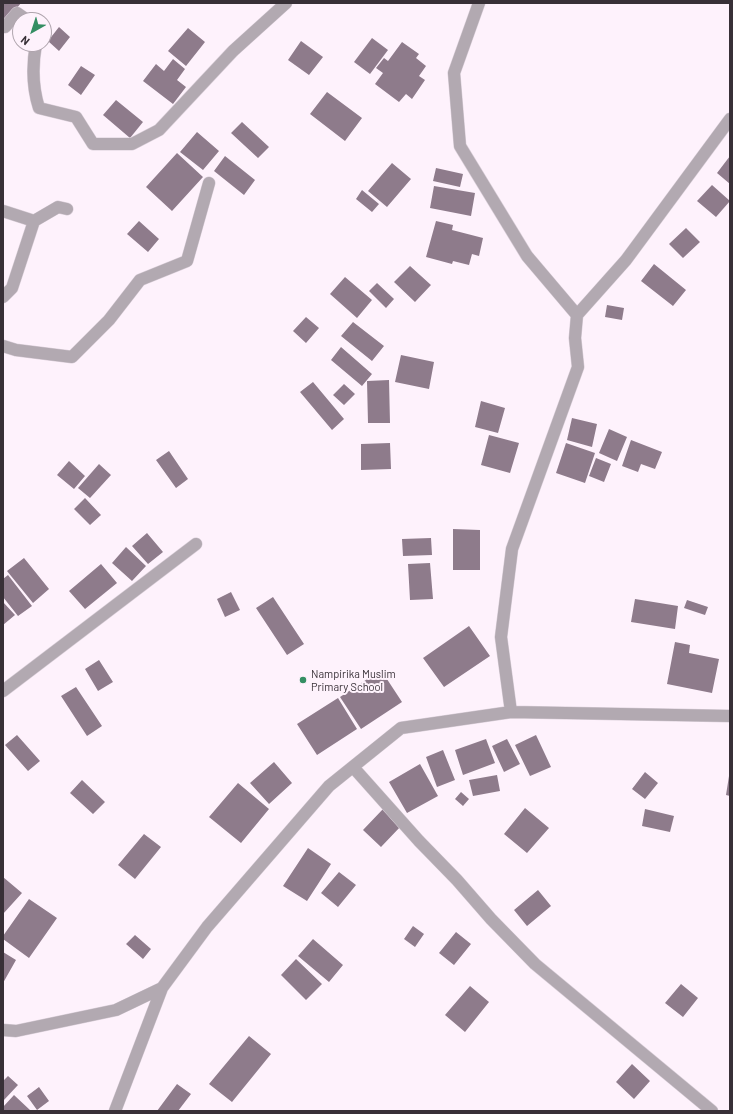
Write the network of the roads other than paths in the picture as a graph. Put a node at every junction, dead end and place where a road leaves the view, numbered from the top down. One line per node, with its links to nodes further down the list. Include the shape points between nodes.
1 (286, 3): 5 (street, via 233,51 160,130 132,144 93,144 76,117 39,108 34,92 32,62)
2 (479, 3): 12 (street, via 454,73 460,146 527,256)
3 (12, 19): 4 (street)
4 (3, 27)
5 (34, 52)
6 (730, 119): 12 (street, via 626,260)
7 (209, 184): 13 (street, via 187,261 140,280 109,320 72,357)
8 (67, 209): 10 (street, via 58,207)
9 (3, 211): 10 (street)
10 (34, 221): 11 (street, via 12,288)
11 (3, 297)
12 (577, 315): 16 (street, via 575,338 578,367 512,549 501,636)
13 (3, 346)
14 (196, 544): 15 (street)
15 (3, 691)
16 (511, 712): 17 (street); 18 (street, via 401,728)
17 (730, 716)
18 (353, 767): 19 (street, via 329,786 207,927); 22 (street, via 490,919 535,964)
19 (162, 988): 20 (street, via 116,1010 16,1031); 21 (street)
20 (3, 1030)
21 (115, 1111)
22 (712, 1111)

